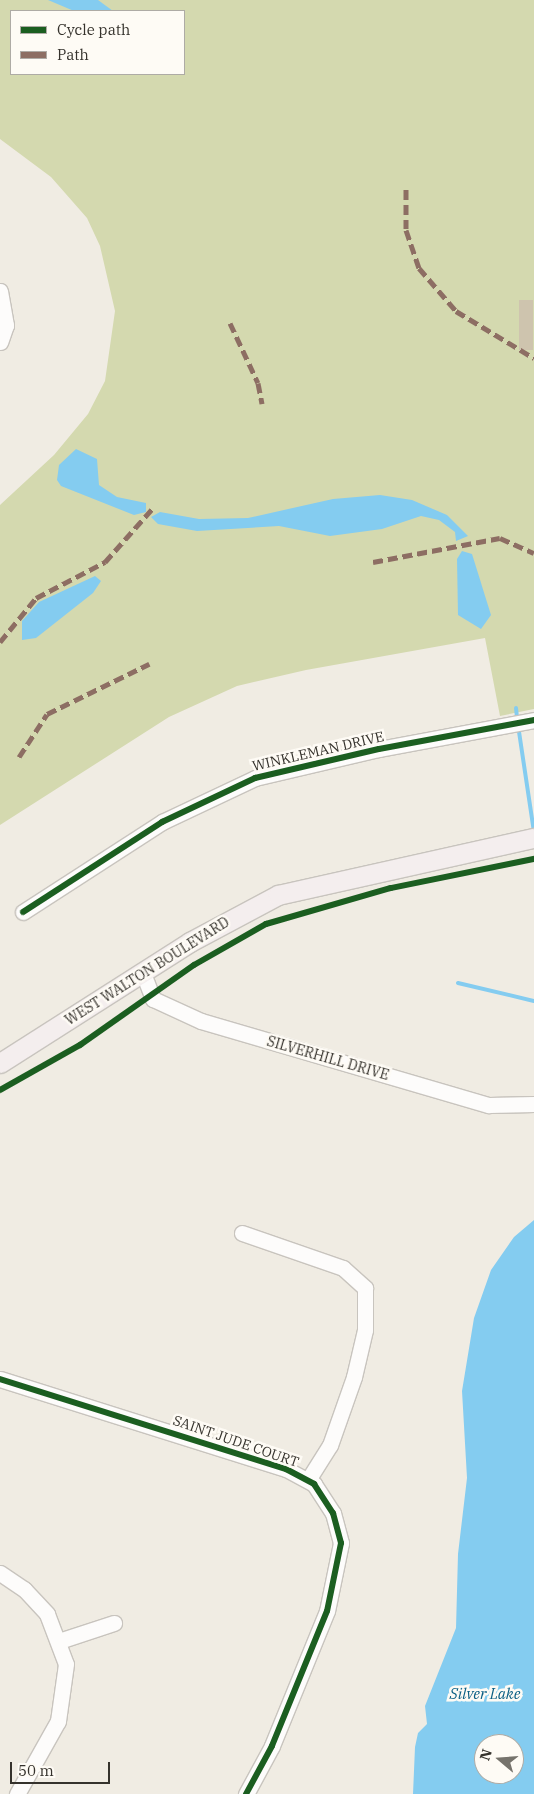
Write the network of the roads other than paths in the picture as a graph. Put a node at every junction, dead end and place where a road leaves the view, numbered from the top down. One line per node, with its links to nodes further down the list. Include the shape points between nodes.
1 (0, 291): 2 (street, via 6,325)
2 (0, 342)
3 (534, 720): 5 (street, WINKLEMAN DRIVE, via 379,748 238,785 162,822)
4 (534, 838): 6 (main road, WEST WALTON BOULEVARD, via 278,894)
5 (22, 912)
6 (142, 973): 7 (main road, WEST WALTON BOULEVARD); 8 (street, SILVERHILL DRIVE, via 152,999 178,1013 489,1105)
7 (1, 1060)
8 (534, 1104)
9 (242, 1233): 11 (street, via 343,1268 365,1288 365,1330 354,1377 330,1445)
10 (0, 1380): 11 (street, SAINT JUDE COURT, via 266,1462)
11 (308, 1480): 16 (street, SAINT JUDE COURT, via 333,1513 339,1553 327,1611 272,1746)
12 (0, 1573): 14 (street, via 35,1599)
13 (114, 1623): 14 (street)
14 (59, 1641): 15 (street, via 66,1664 58,1721)
15 (17, 1794)
16 (246, 1794)

